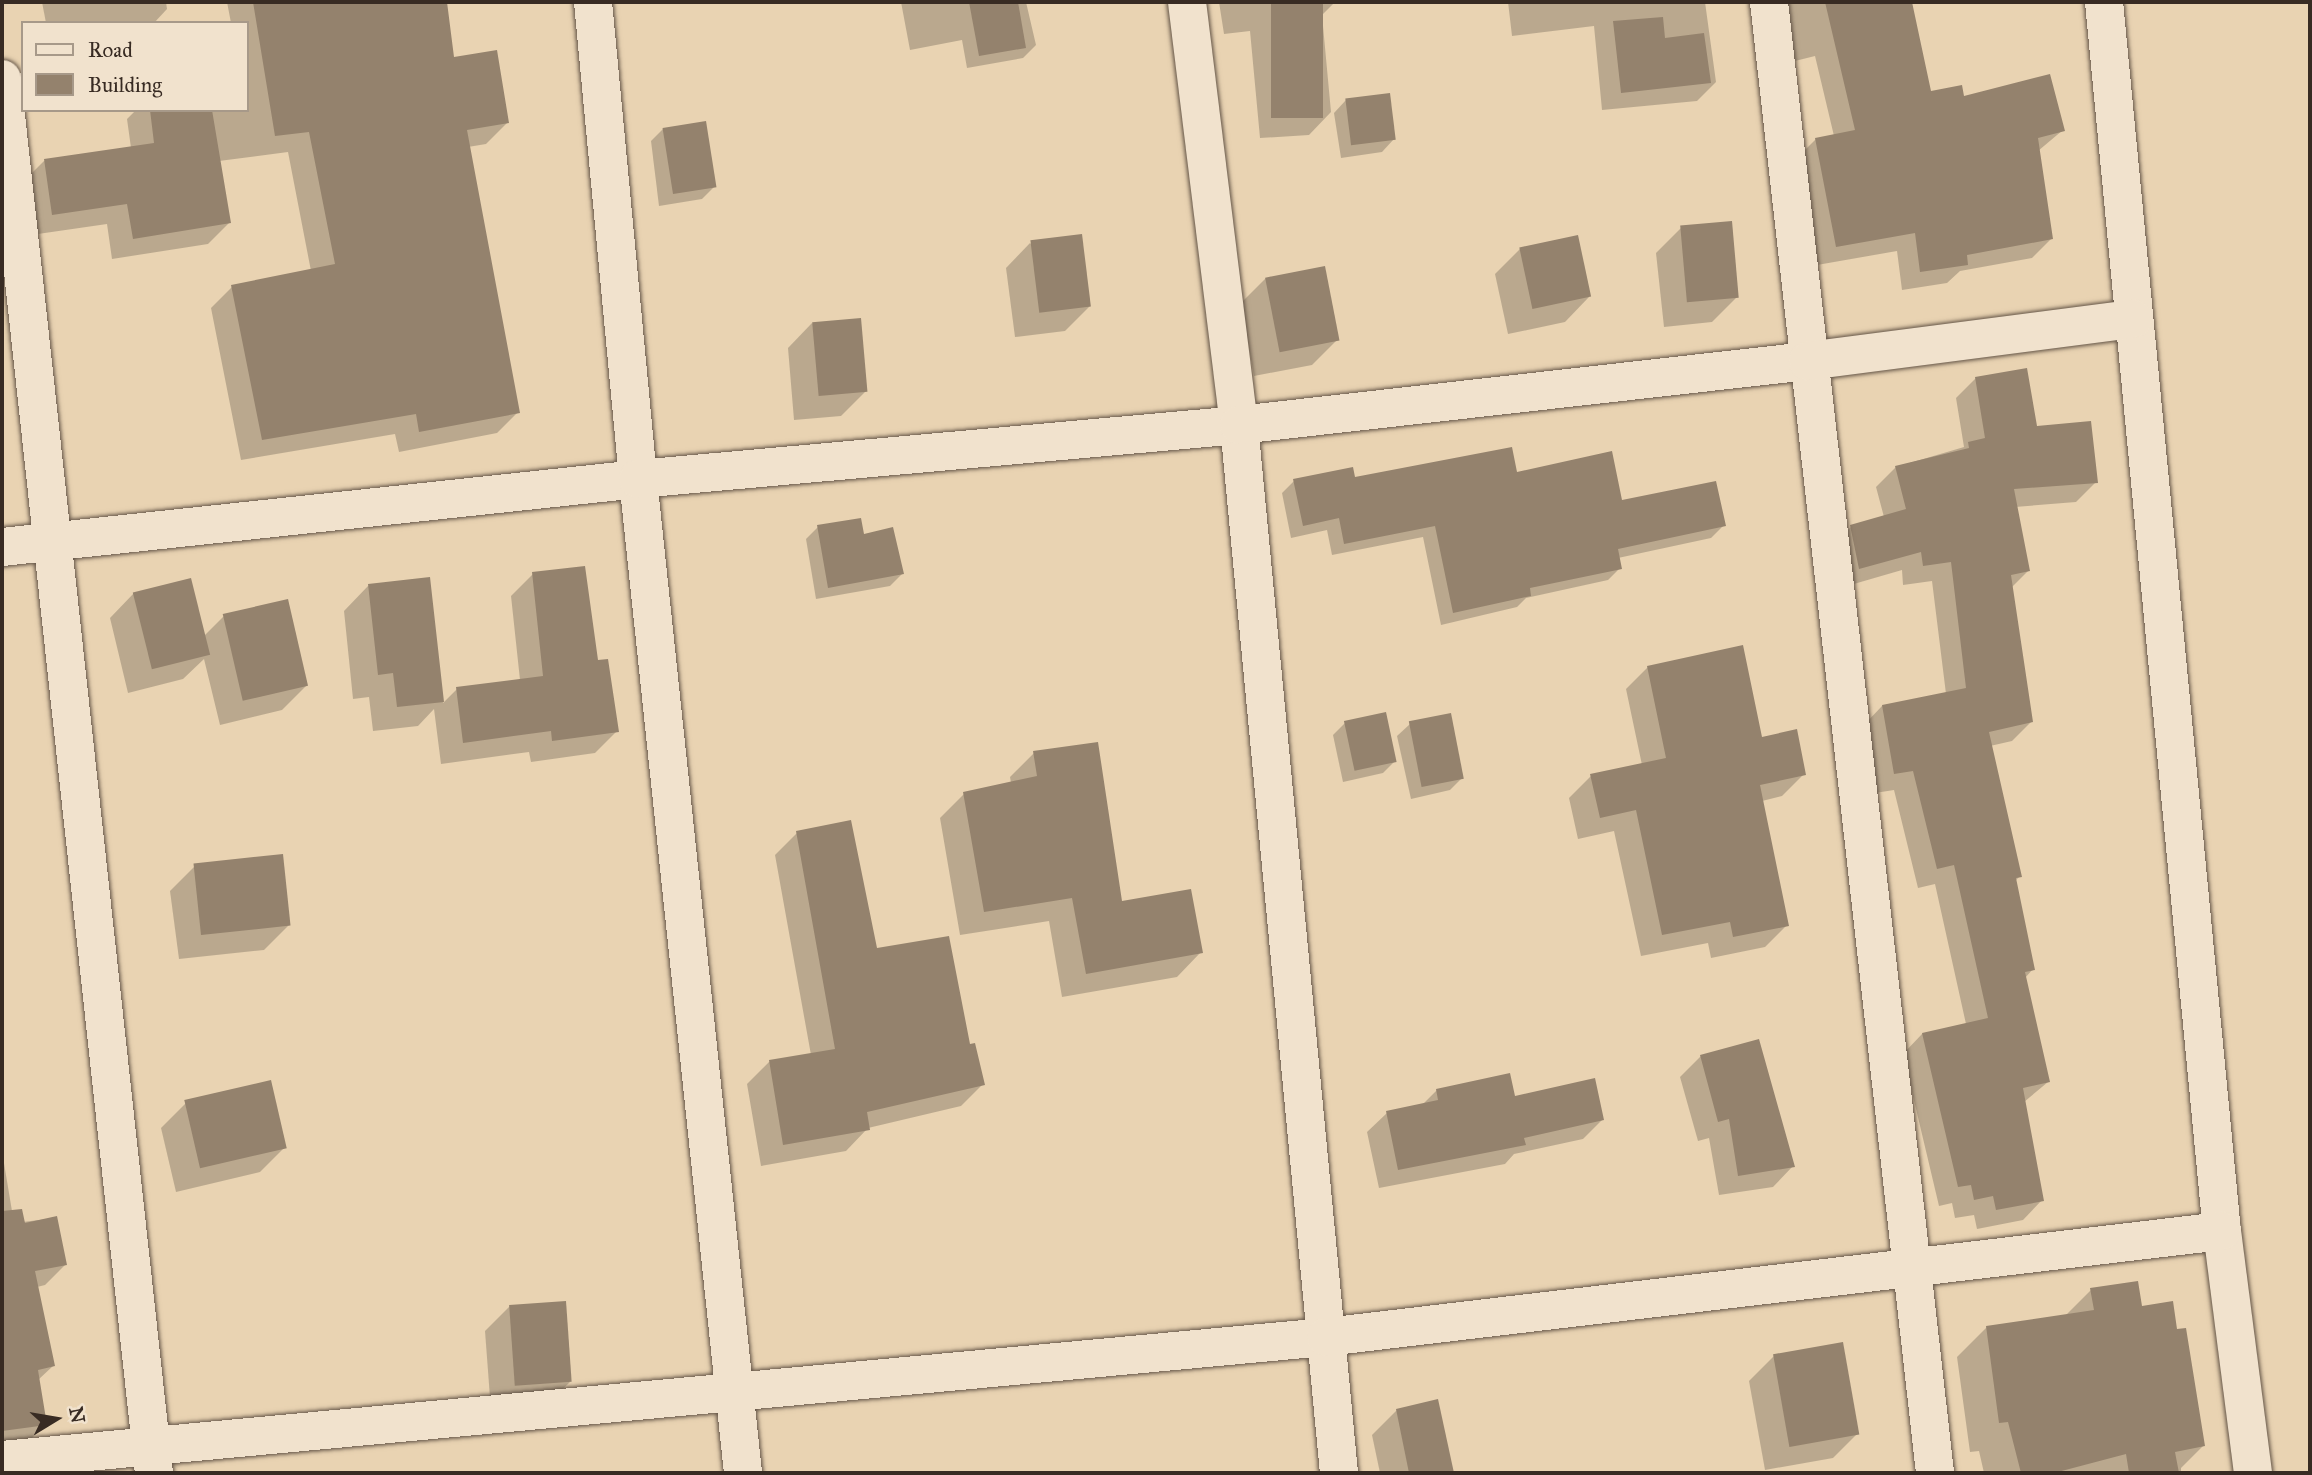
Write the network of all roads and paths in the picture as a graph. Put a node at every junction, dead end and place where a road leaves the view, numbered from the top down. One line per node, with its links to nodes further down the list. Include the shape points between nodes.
1 (593, 2): 9 (street)
2 (1188, 2): 8 (street)
3 (1769, 2): 7 (street)
4 (2104, 2): 6 (street)
5 (2, 79): 10 (street)
6 (2133, 318): 7 (street); 12 (street)
7 (1808, 361): 8 (street); 13 (street)
8 (1238, 425): 9 (street); 14 (street)
9 (638, 479): 10 (street); 15 (street)
10 (50, 542): 11 (street); 16 (street)
11 (2, 547)
12 (2222, 1231): 13 (street); 21 (street)
13 (1916, 1269): 14 (street); 20 (street)
14 (1326, 1337): 15 (street); 19 (street)
15 (732, 1388): 16 (street); 18 (street)
16 (152, 1459): 17 (street)
17 (2, 1460)
18 (743, 1473)
19 (1339, 1473)
20 (1935, 1473)
21 (2253, 1473)

